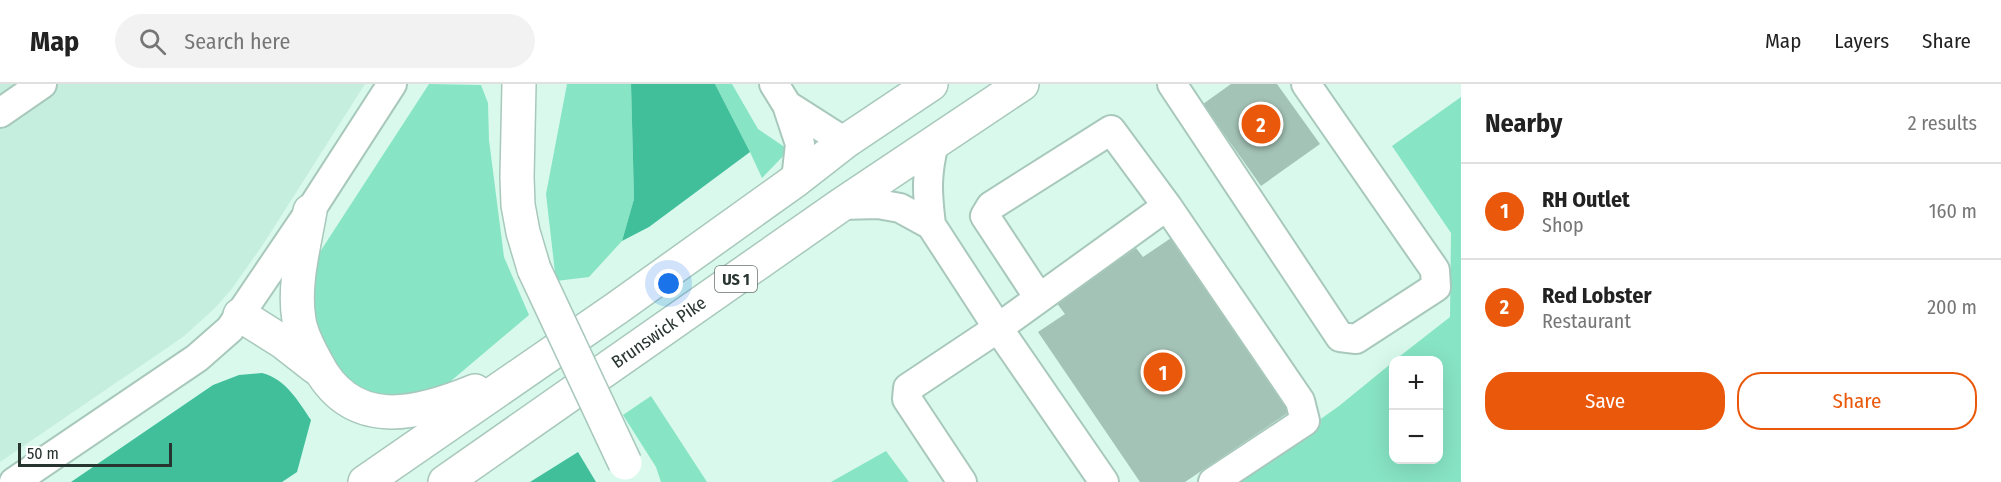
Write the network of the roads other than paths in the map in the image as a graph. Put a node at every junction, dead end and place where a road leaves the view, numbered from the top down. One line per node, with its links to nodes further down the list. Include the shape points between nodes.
1 (42, 84): 11 (street)
2 (392, 84): 18 (street)
3 (503, 84): 14 (highway)
4 (519, 84): 14 (highway)
5 (543, 84): 14 (highway, via 538,108)
6 (931, 84): 12 (highway, US 1)
7 (1022, 84): 13 (highway, Brunswick Pike / US 1)
8 (1172, 84): 9 (street, via 1341,337 1356,339 1436,287 1435,270)
9 (1306, 84)
10 (781, 94): 12 (street); 15 (street, via 800,144)
11 (0, 114)
12 (846, 141): 15 (highway, US 1)
13 (934, 143): 16 (highway, Brunswick Pike / US 1); 19 (street, via 927,187)
14 (518, 149): 25 (highway, bridge, via 519,212 534,269)
15 (796, 180): 23 (highway, US 1)
16 (841, 205): 19 (street, via 900,208); 26 (highway, Brunswick Pike / US 1)
17 (1167, 206): 20 (street); 20 (street, via 1112,130 991,206 985,216); 31 (street, via 1300,401 1305,421)
18 (310, 211): 21 (street); 24 (highway, via 298,286 299,320)
19 (931, 225): 22 (street)
20 (1039, 298): 22 (street)
21 (240, 315): 24 (highway); 27 (street, via 197,358)
22 (998, 328): 29 (street, via 908,388 907,399); 30 (street)
23 (532, 366): 24 (highway, via 430,408 392,412 353,402); 28 (highway, US 1)
24 (321, 372)
25 (629, 472)
26 (449, 480)
27 (14, 482)
28 (364, 482)
29 (962, 482)
30 (1104, 482)
31 (1213, 482)

